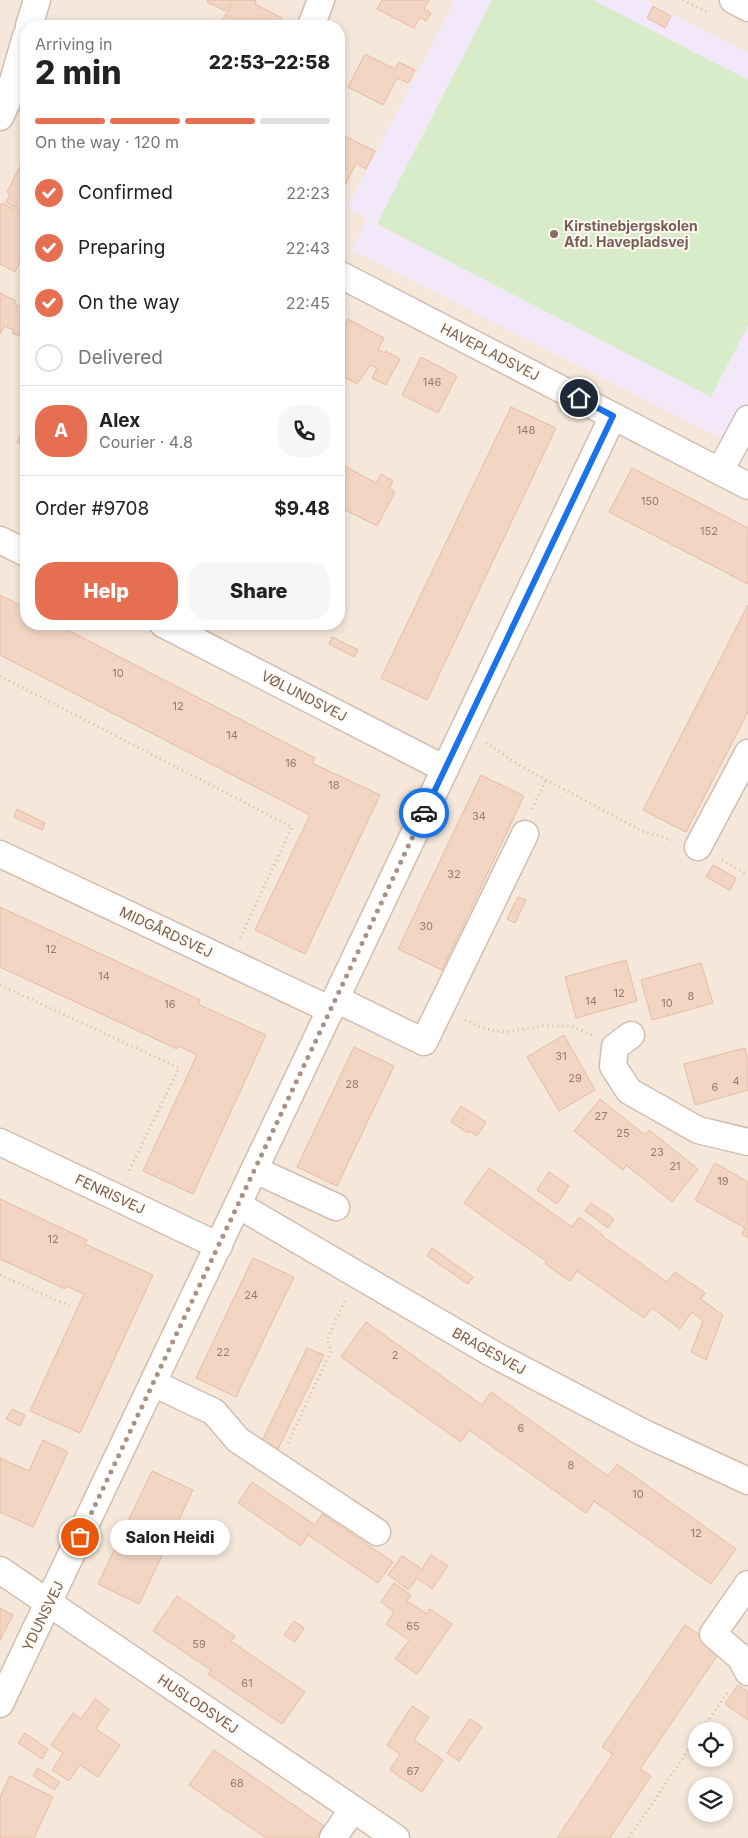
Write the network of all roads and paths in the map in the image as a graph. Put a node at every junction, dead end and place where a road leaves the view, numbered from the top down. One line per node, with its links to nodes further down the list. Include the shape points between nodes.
1 (36, 0): 5 (street)
2 (321, 0): 6 (street)
3 (733, 0): 4 (street)
4 (748, 8)
5 (31, 20)
6 (313, 20)
7 (20, 60): 8 (street)
8 (8, 107)
9 (345, 277): 10 (street, HAVEPLADSVEJ)
10 (613, 416): 12 (street, HAVEPLADSVEJ); 18 (street, YDUNSVEJ)
11 (748, 419): 12 (street)
12 (720, 471): 13 (street, HAVEPLADSVEJ)
13 (748, 486)
14 (0, 540): 15 (street)
15 (20, 551)
16 (175, 630): 20 (street, VØLUNDSVEJ)
17 (0, 676): 25 (path, via 292,827)
18 (464, 730): 20 (street, YDUNSVEJ); 22 (path, via 524,768 642,831)
19 (748, 753): 22 (street)
20 (445, 769): 27 (street, YDUNSVEJ)
21 (525, 834): 28 (street)
22 (698, 847): 24 (path)
23 (0, 854): 25 (street, MIDGÅRDSVEJ)
24 (748, 875)
25 (229, 962): 27 (street, MIDGÅRDSVEJ)
26 (0, 986): 33 (path, via 179,1068)
27 (334, 1004): 28 (street, MIDGÅRDSVEJ, via 424,1042); 32 (street, YDUNSVEJ)
28 (440, 1010): 29 (path, via 485,1029 506,1032 543,1026 571,1026)
29 (622, 1041): 31 (street, via 613,1066 629,1091 698,1130)
30 (0, 1142): 33 (street, FENRISVEJ)
31 (748, 1142)
32 (254, 1170): 34 (street, YDUNSVEJ); 35 (street)
33 (116, 1197): 36 (street, FENRISVEJ)
34 (238, 1205): 36 (street, YDUNSVEJ); 37 (street, BRAGESVEJ)
35 (336, 1207)
36 (219, 1246): 40 (street, YDUNSVEJ)
37 (356, 1274): 41 (path, via 327,1340 331,1351); 42 (street, BRAGESVEJ, via 493,1354 644,1433)
38 (0, 1275): 39 (path)
39 (69, 1306)
40 (154, 1383): 41 (street, via 214,1412 238,1440); 46 (street, YDUNSVEJ)
41 (277, 1466): 43 (street)
42 (748, 1481)
43 (377, 1532)
44 (0, 1570): 46 (street, HUSLODSVEJ)
45 (748, 1584): 47 (street, via 713,1634 740,1657)
46 (48, 1604): 48 (street, YDUNSVEJ); 51 (street, HUSLODSVEJ)
47 (748, 1672): 49 (path, via 736,1680)
48 (0, 1704)
49 (707, 1722)
50 (688, 1750): 54 (path)
51 (353, 1809): 52 (street); 53 (street, HUSLODSVEJ)
52 (333, 1838)
53 (396, 1838)
54 (629, 1838)

